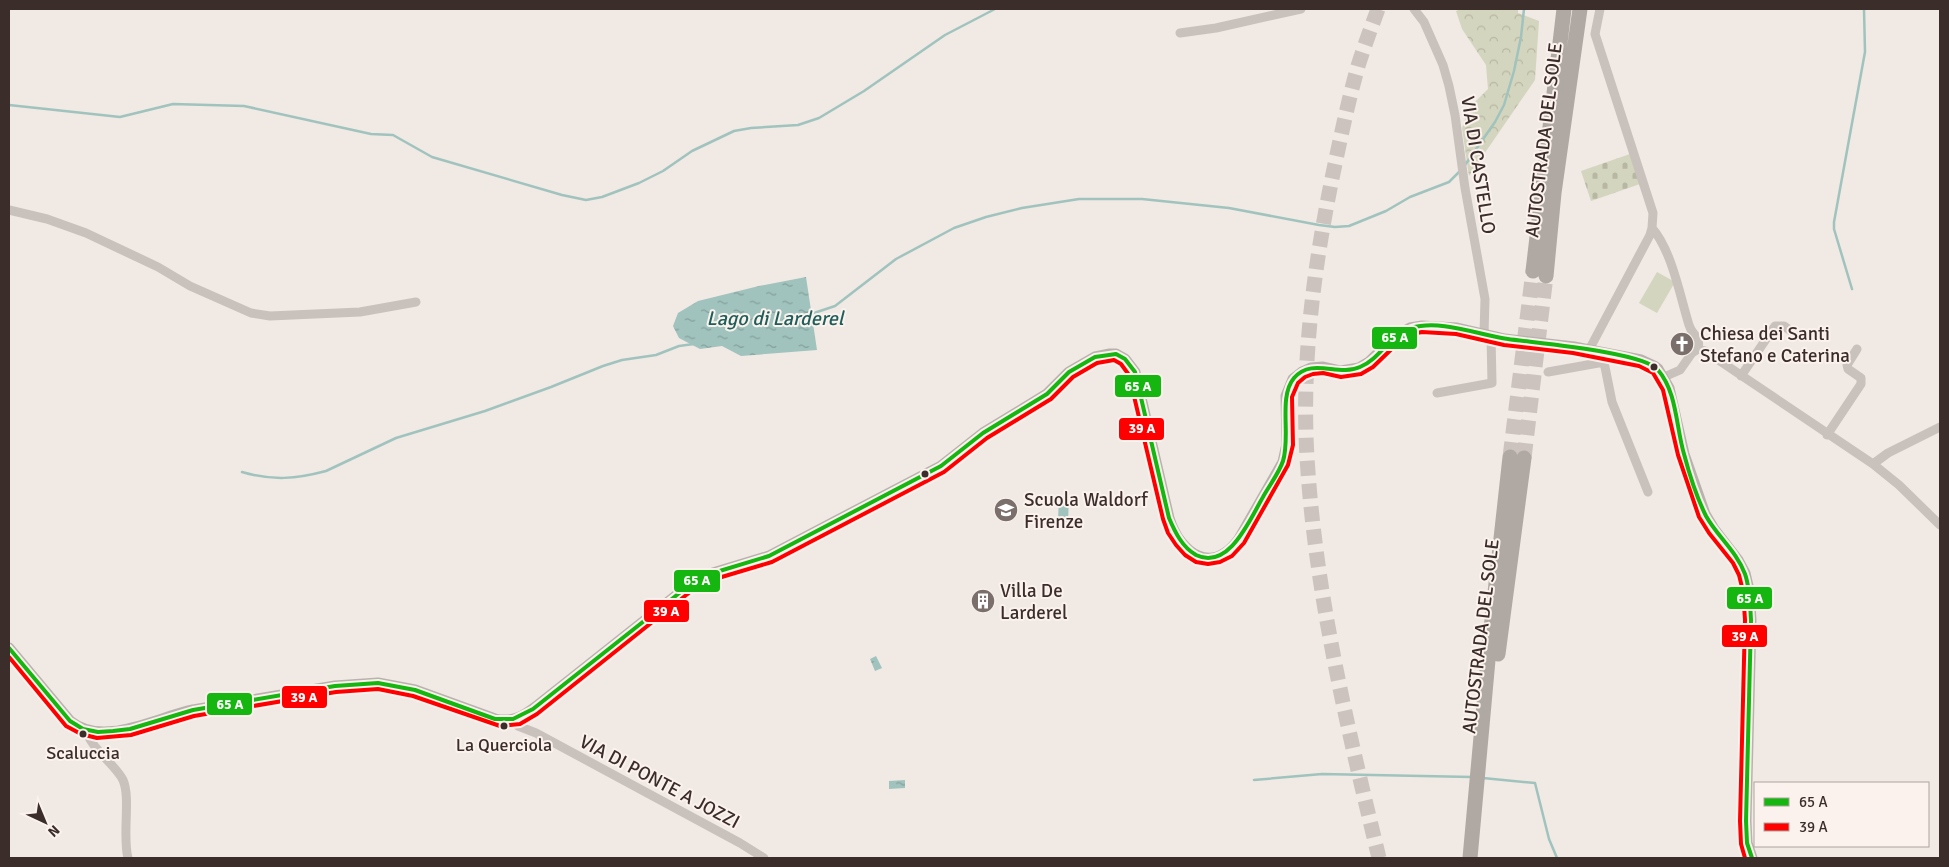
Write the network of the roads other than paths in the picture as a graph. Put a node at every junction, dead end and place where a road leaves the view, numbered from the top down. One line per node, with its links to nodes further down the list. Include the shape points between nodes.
1 (1301, 9): 6 (street)
2 (1414, 9): 10 (street, VIA DI CASTELLO, via 1424,22 1443,65 1455,115 1484,291)
3 (1564, 9): 4 (highway, AUTOSTRADA DEL SOLE, via 1539,274)
4 (1580, 9)
5 (1600, 9): 8 (street, via 1595,34 1653,213)
6 (1180, 33)
7 (9, 210): 9 (street, via 86,233 251,313 270,316 360,312)
8 (1652, 228): 12 (street, via 1662,242 1690,328 1698,337); 14 (street)
9 (416, 302)
10 (1488, 335): 14 (main road); 19 (street, VIA DI CASTELLO, via 1492,383); 27 (main road, via 1440,326 1416,327 1397,335 1359,368 1341,371 1317,367 1298,374 1286,396 1287,444 1283,462 1235,544 1224,553 1211,557 1199,556 1188,550 1173,530 1138,380 1131,366 1116,354 1096,357 1069,372 1047,394 983,432 941,466 769,556 692,583 538,706)
11 (1798, 336): 17 (street, via 1784,326 1776,326)
12 (1698, 349): 17 (street); 18 (street, via 1680,370)
13 (1857, 349): 21 (street, via 1847,365 1861,378 1861,384)
14 (1589, 350): 15 (main road)
15 (1606, 358): 16 (street); 18 (main road, via 1648,362); 24 (street, via 1612,402)
16 (1548, 372)
17 (1741, 376): 21 (street)
18 (1664, 378): 32 (main road, via 1672,398 1684,454 1705,514 1738,560 1749,590 1746,826)
19 (1438, 393)
20 (1940, 427): 23 (street)
21 (1827, 435): 23 (street)
22 (1517, 458): 31 (highway, AUTOSTRADA DEL SOLE, via 1490,638)
23 (1873, 464): 25 (street)
24 (1648, 492)
25 (1940, 525)
26 (9, 648): 28 (main road, via 70,720)
27 (514, 720): 28 (main road, via 495,719 415,690 378,683 335,686 192,710 110,733); 30 (street, VIA DI PONTE A JOZZI, via 518,726)
28 (87, 730): 29 (street, via 88,737 124,783)
29 (128, 858)
30 (764, 858)
31 (1470, 858)
32 (1752, 858)

